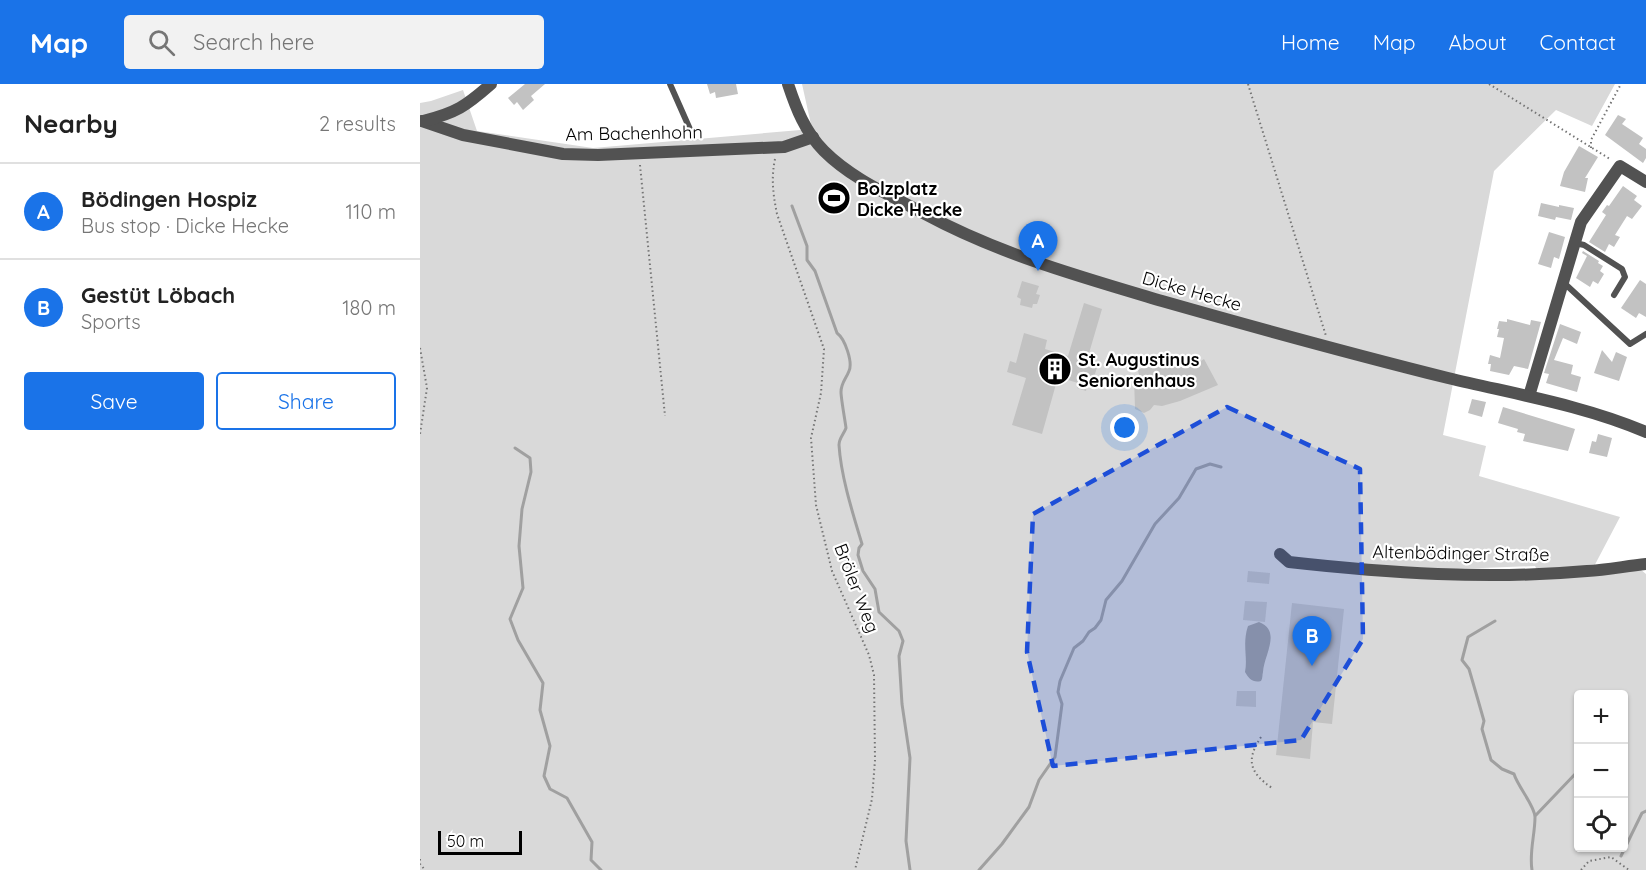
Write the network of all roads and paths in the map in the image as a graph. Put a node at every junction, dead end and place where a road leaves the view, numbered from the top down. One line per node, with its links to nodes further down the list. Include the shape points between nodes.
1 (491, 84): 11 (street, Am Bachenhohn, via 463,108 423,121 463,135 563,154)
2 (670, 84): 7 (lane)
3 (788, 84): 8 (street, Dicke Hecke, via 803,123)
4 (1248, 84): 19 (path)
5 (1490, 84): 10 (path)
6 (1621, 84): 10 (path, via 1591,140)
7 (693, 136)
8 (813, 137): 9 (street, Am Bachenhohn); 19 (street, Dicke Hecke, via 838,163 864,181 958,232 1086,278)
9 (784, 147): 11 (street, Am Bachenhohn); 30 (path, Bröler Weg, via 775,158 773,195 824,349 821,393 811,438 816,505 832,571 874,675 872,799)
10 (1592, 148): 12 (path)
11 (639, 153): 21 (path)
12 (1620, 165): 13 (street); 14 (street, via 1581,222)
13 (1646, 182)
14 (1575, 243): 15 (street); 16 (lane, via 1622,269 1624,277)
15 (1563, 281): 17 (lane, via 1630,344); 20 (street)
16 (1614, 295)
17 (1646, 334)
18 (420, 348): 23 (path, via 426,388)
19 (1333, 349): 20 (street, Dicke Hecke)
20 (1529, 396): 22 (street, Dicke Hecke)
21 (665, 416)
22 (1646, 432)
23 (420, 434)
24 (1281, 554): 25 (street, Altenbödinger Straße, via 1288,562 1423,573 1586,571)
25 (1646, 564)
26 (1261, 737): 27 (path, via 1250,761 1259,778)
27 (1272, 788)
28 (420, 858): 29 (path)
29 (425, 870)
30 (855, 870)
31 (1581, 870): 32 (path, via 1589,861 1611,857)
32 (1629, 870)

